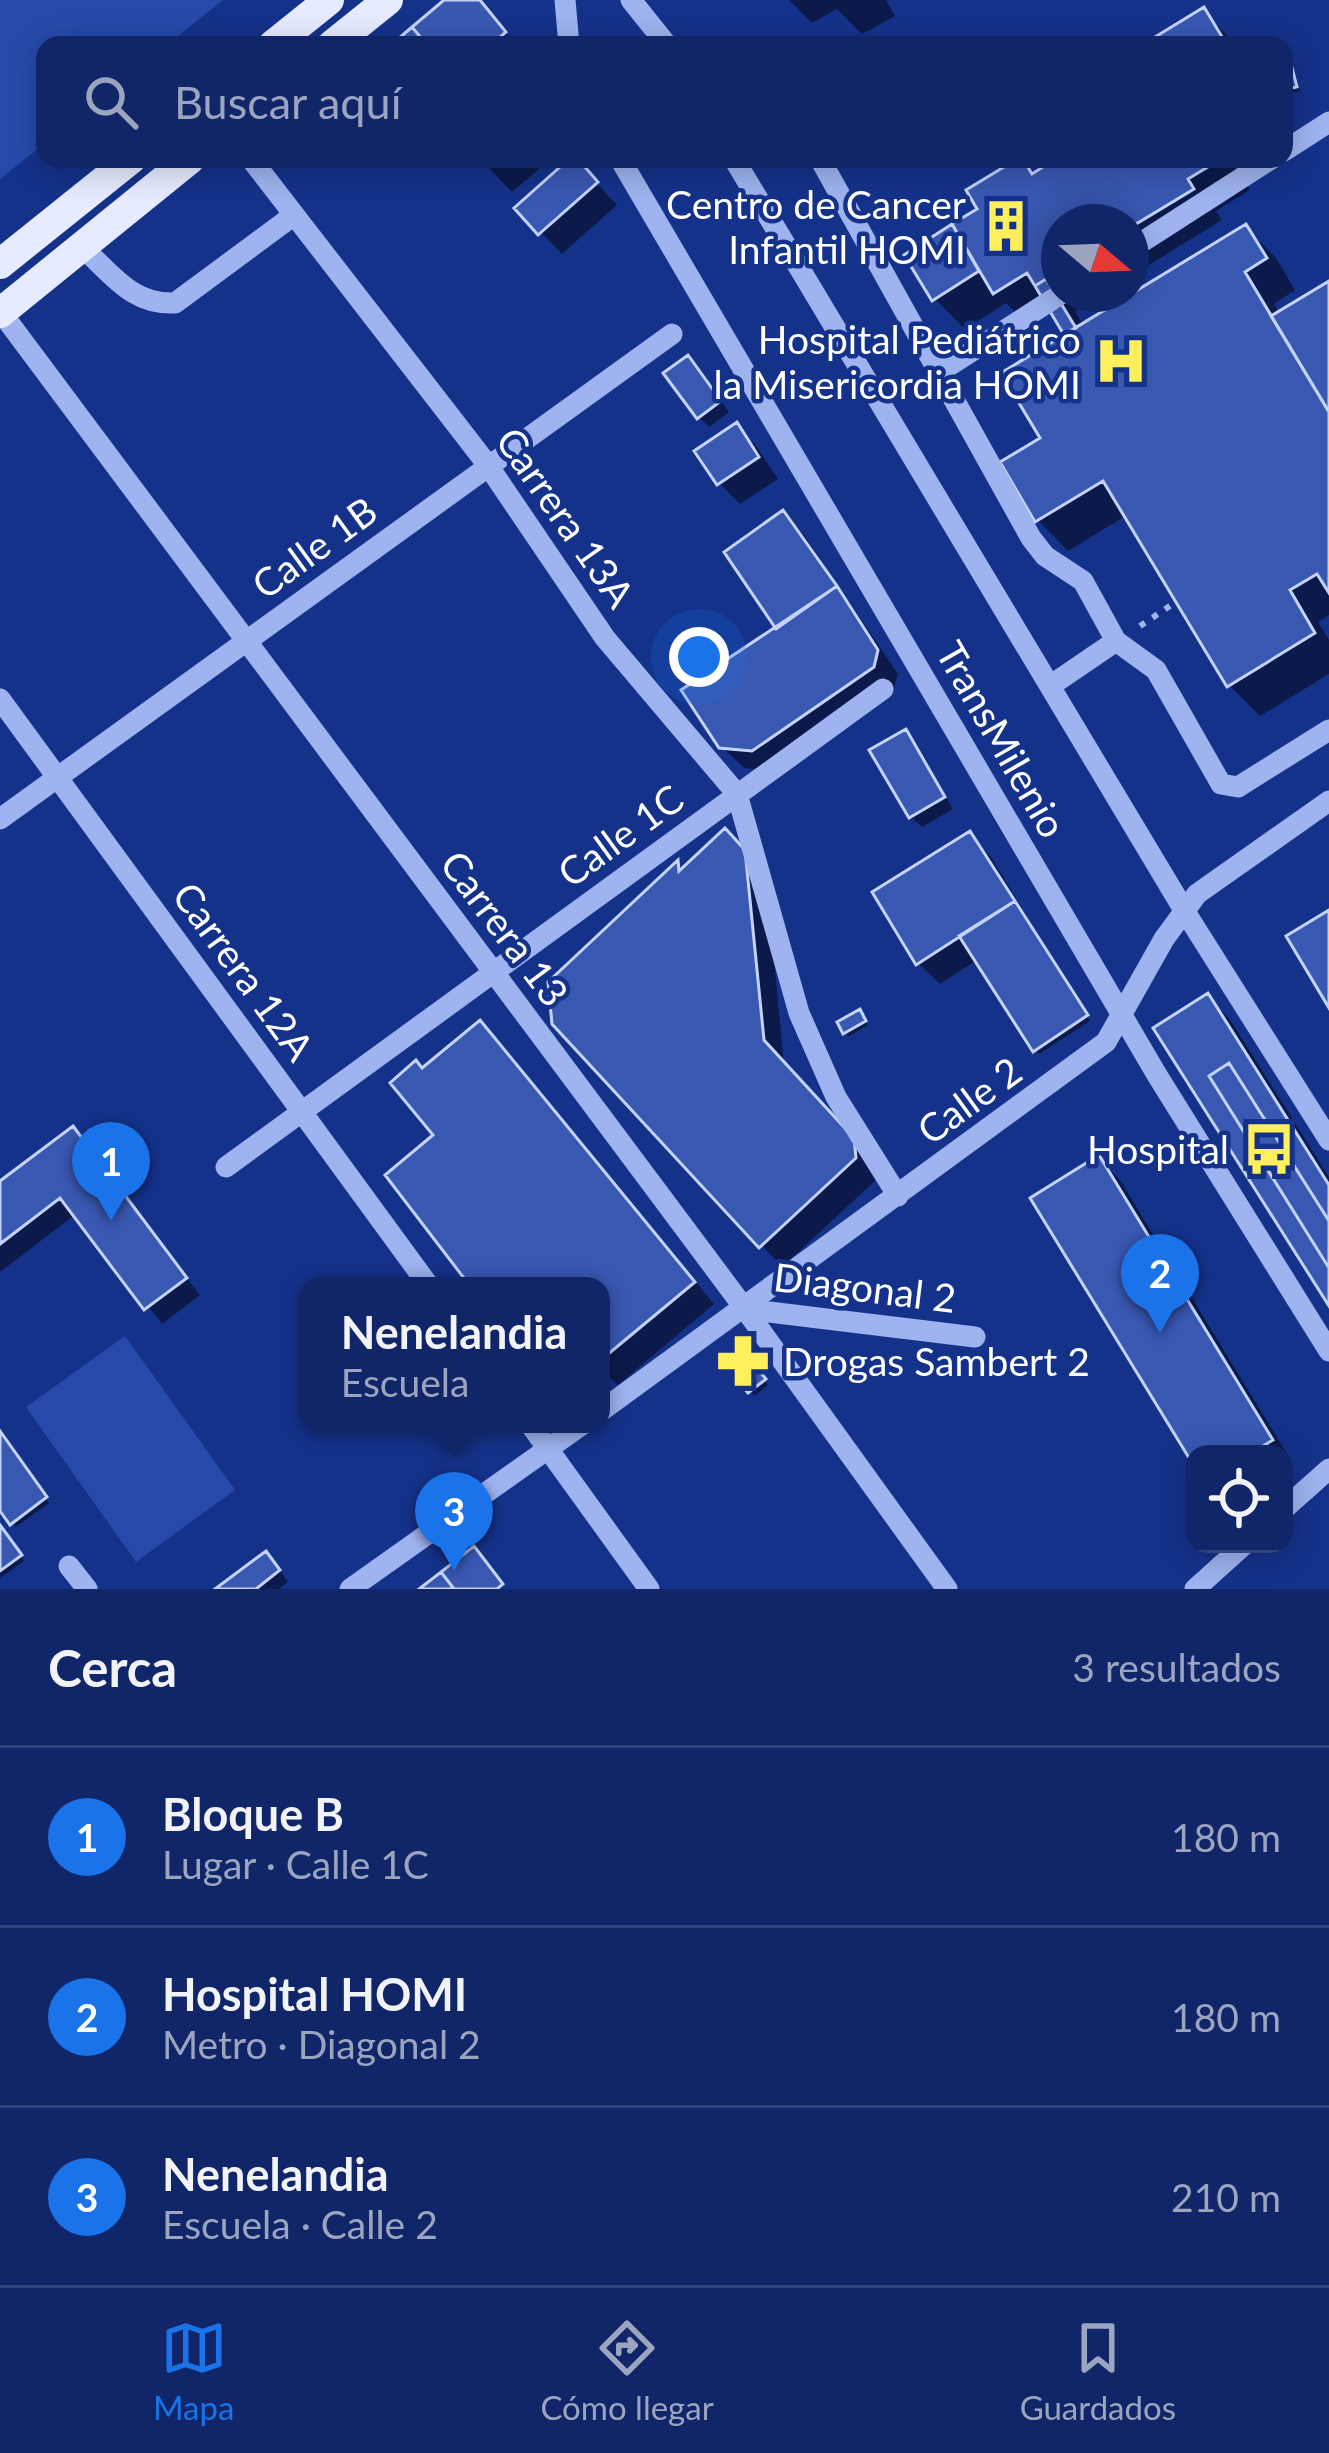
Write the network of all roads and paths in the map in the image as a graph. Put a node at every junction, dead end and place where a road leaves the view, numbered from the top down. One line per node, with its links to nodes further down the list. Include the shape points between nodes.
1 (329, 0): 5 (main road)
2 (388, 0): 6 (main road)
3 (565, 0): 7 (street)
4 (631, 0): 8 (street)
5 (284, 36)
6 (343, 36)
7 (568, 36)
8 (660, 36)
9 (1329, 122): 10 (street)
10 (1293, 145)
11 (120, 168): 21 (main road)
12 (179, 168): 20 (main road)
13 (258, 168): 18 (street, Carrera 13A)
14 (625, 168): 42 (street, TransMilenio)
15 (739, 168): 32 (street, TransMilenio)
16 (825, 168): 25 (street)
17 (1257, 168): 19 (street)
18 (294, 215): 20 (street, via 175,303 135,296); 28 (street, Carrera 13A)
19 (1149, 237)
20 (83, 248): 23 (main road)
21 (0, 264)
22 (1041, 306): 25 (street)
23 (0, 312): 30 (street, Carrera 13)
24 (672, 334): 28 (street, Calle 1B)
25 (938, 374): 26 (street)
26 (981, 447): 27 (street); 31 (street, via 1038,549 1083,581)
27 (958, 462)
28 (487, 464): 30 (street, Calle 1B); 37 (street, Carrera 13A, via 604,638)
29 (1176, 602): 31 (path)
30 (246, 641): 36 (street, Calle 1B); 41 (street, Carrera 13)
31 (1117, 641): 32 (street); 35 (street, via 1156,670 1226,788)
32 (1049, 686): 40 (street, TransMilenio)
33 (883, 689): 37 (street, Calle 1C)
34 (0, 699): 36 (street, Carrera 12A)
35 (1329, 730)
36 (58, 778): 39 (street, Calle 1B); 43 (street, Carrera 12A)
37 (737, 794): 41 (street, Calle 1C); 46 (street, Carrera 13A, via 799,1013 836,1097)
38 (1329, 801): 40 (street, Calle 2)
39 (0, 820)
40 (1184, 910): 42 (street, Calle 2); 44 (street, TransMilenio)
41 (493, 972): 43 (street, Calle 1C); 48 (street, Carrera 13)
42 (1122, 1015): 46 (street, Calle 2, via 1106,1042); 50 (street, TransMilenio)
43 (302, 1111): 45 (street, Calle 1C); 47 (street, Carrera 12A)
44 (1329, 1140)
45 (226, 1167)
46 (898, 1196): 48 (street, Calle 2)
47 (422, 1277)
48 (745, 1309): 49 (street, Diagonal 2); 51 (street, Calle 2); 62 (street, Carrera 13)
49 (975, 1337)
50 (1329, 1351)
51 (610, 1405)
52 (536, 1433): 54 (street)
53 (570, 1433): 54 (street)
54 (548, 1449): 60 (street); 61 (street)
55 (1329, 1469): 56 (street)
56 (1293, 1501)
57 (1235, 1553): 63 (street)
58 (69, 1566): 59 (street)
59 (87, 1589)
60 (350, 1589)
61 (649, 1589)
62 (947, 1589)
63 (1195, 1589)

